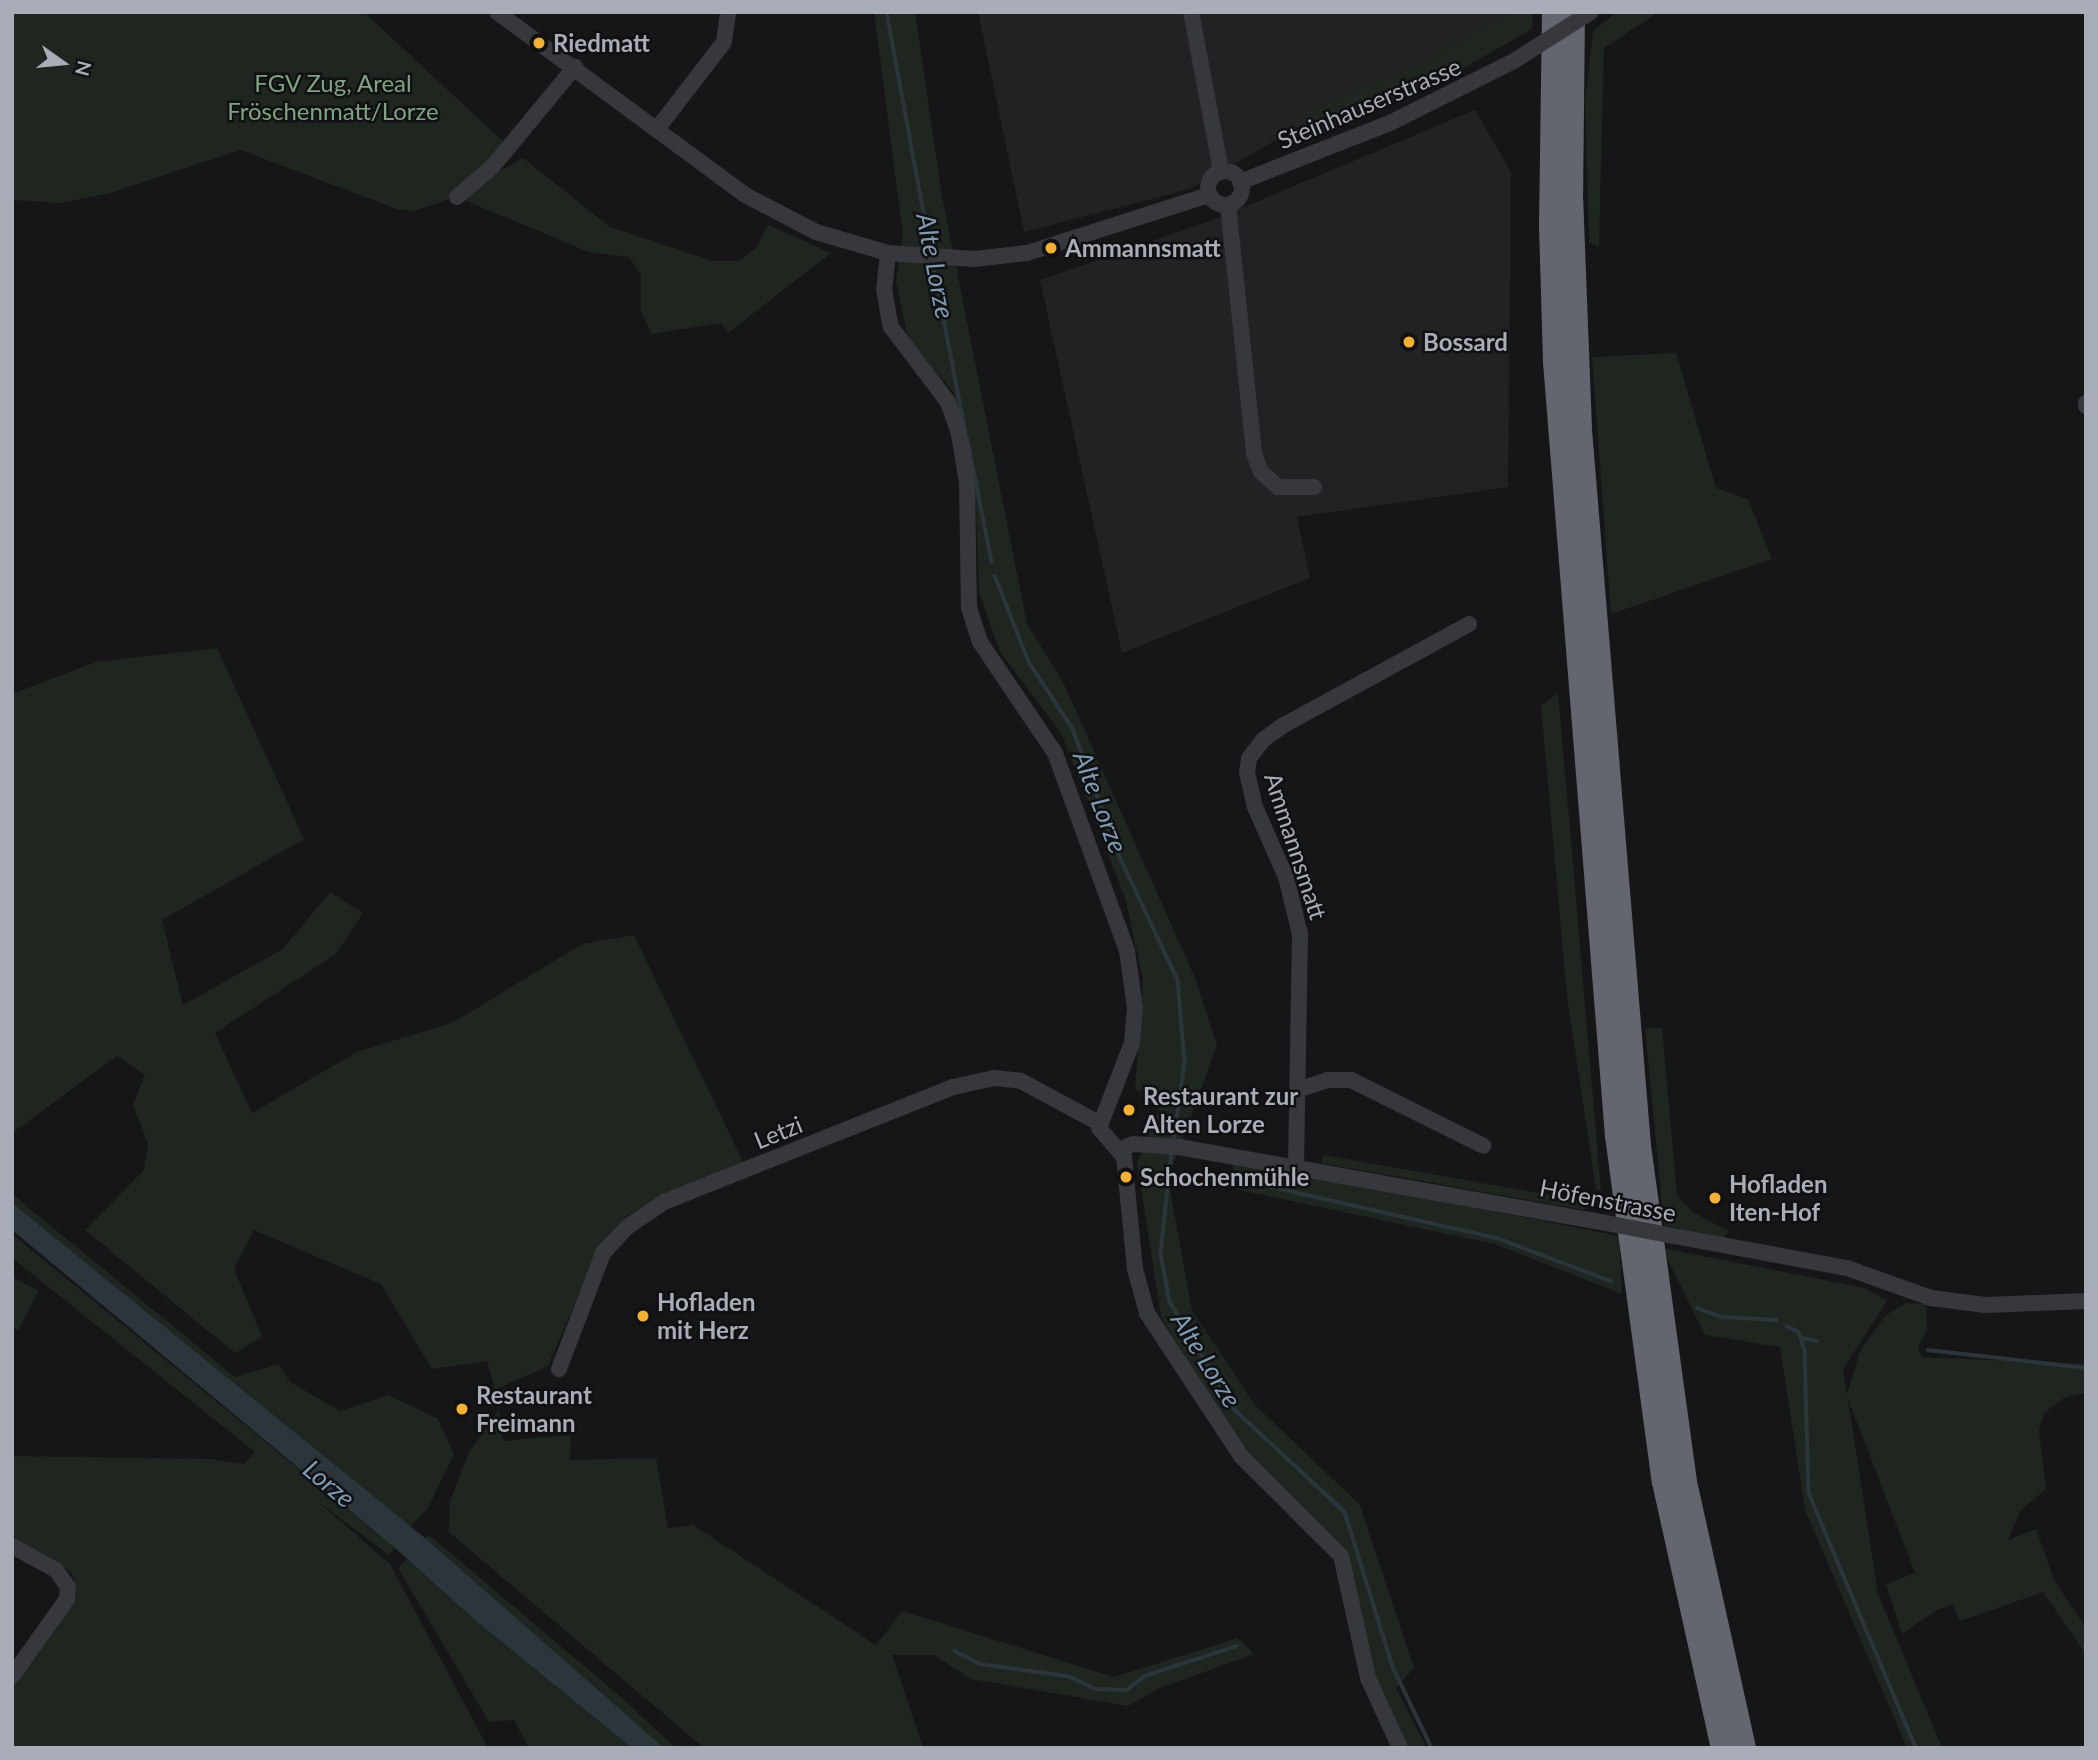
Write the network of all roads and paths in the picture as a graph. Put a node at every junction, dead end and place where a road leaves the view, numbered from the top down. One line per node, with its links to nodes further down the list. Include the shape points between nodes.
1 (497, 12): 7 (street)
2 (728, 12): 8 (street, via 724,41)
3 (1191, 12): 9 (street)
4 (1553, 12): 27 (highway, via 1555,362 1617,1136 1664,1482)
5 (1573, 12): 28 (highway, via 1571,195 1580,430 1639,1146 1685,1482)
6 (1591, 12): 10 (street, Steinhauserstrasse, bridge, via 1514,61 1392,122)
7 (575, 67): 8 (street); 12 (street, via 493,166)
8 (657, 129): 14 (street, via 772,211 816,232)
9 (1221, 171): 10 (street, via 1233,173); 11 (street, via 1210,178)
10 (1241, 182): 13 (street, via 1239,196)
11 (1209, 195): 13 (street); 14 (street, via 1051,248 974,260)
12 (457, 197)
13 (1228, 205): 15 (street, via 1254,454 1261,472 1278,487)
14 (896, 254): 18 (street, via 884,289 891,327 948,402 959,434 967,484 969,608 980,642 1055,753 1127,951 1135,1008 1132,1043)
15 (1314, 487)
16 (1469, 624): 17 (street, Ammannsmatt, via 1284,725 1249,758 1247,773 1255,807 1286,877 1300,934)
17 (1300, 1089): 19 (street, via 1327,1080 1352,1080); 21 (street, Ammannsmatt)
18 (1099, 1123): 20 (street, via 1102,1136); 23 (street, Letzi, via 1021,1081 994,1078 953,1087 664,1202 627,1227 603,1254)
19 (1483, 1146)
20 (1120, 1149): 21 (street, Höfenstrasse, via 1146,1144 1179,1147); 26 (street, via 1135,1269 1147,1313 1241,1456 1340,1556 1368,1678)
21 (1296, 1165): 22 (street, Höfenstrasse, bridge, via 1847,1268 1931,1297 1986,1305)
22 (2086, 1301)
23 (559, 1369)
24 (12, 1546): 25 (street, via 56,1570 68,1587 67,1599)
25 (12, 1676)
26 (1400, 1748)
27 (1723, 1748)
28 (1744, 1748)

